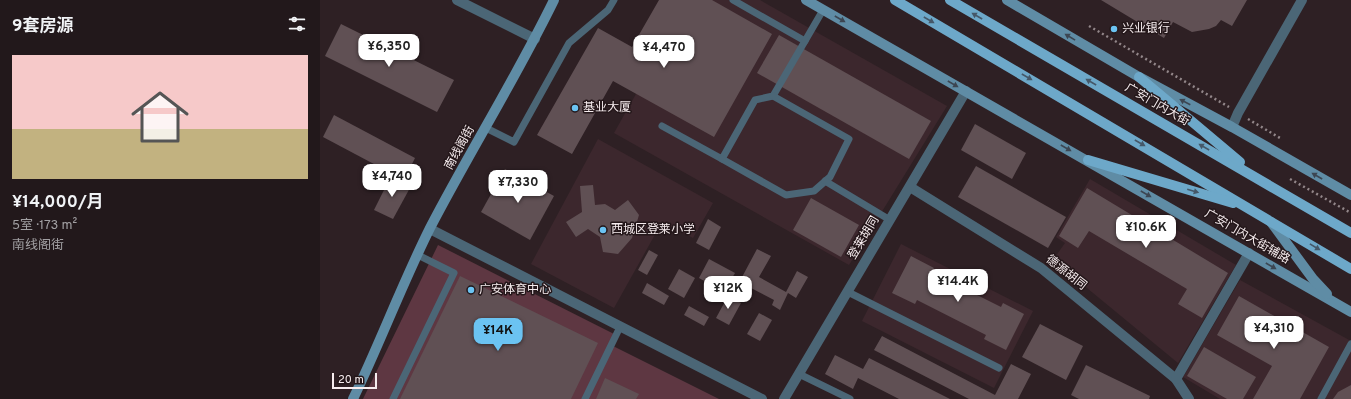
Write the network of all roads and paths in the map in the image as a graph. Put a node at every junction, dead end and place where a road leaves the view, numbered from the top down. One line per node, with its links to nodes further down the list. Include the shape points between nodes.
1 (457, 0): 12 (street)
2 (554, 0): 12 (street, 南线阁街)
3 (614, 0): 20 (lane, via 608,10 568,44 514,142)
4 (733, 0): 13 (lane)
5 (806, 0): 10 (street)
6 (895, 0): 29 (main road, one-way to 29)
7 (950, 0): 25 (main road, 广安门内大街, one-way to 7)
8 (1007, 0): 14 (street, 广安门内大街, one-way to 8)
9 (1302, 0): 17 (street)
10 (823, 10): 13 (lane); 15 (street, one-way to 15)
11 (1089, 26): 17 (path)
12 (535, 38): 20 (street, 南线阁街)
13 (805, 41): 16 (lane)
14 (1139, 78): 19 (street, 广安门内大街, one-way to 14); 25 (main road)
15 (966, 91): 23 (street, one-way to 23); 27 (street, 登莱胡同)
16 (773, 96): 22 (lane, via 755,100); 26 (lane, via 849,139)
17 (1238, 113): 19 (street); 21 (path)
18 (662, 126): 22 (lane)
19 (1232, 127): 28 (street, one-way to 19)
20 (486, 128): 33 (street, 南线阁街)
21 (1283, 140)
22 (722, 159): 26 (lane, via 786,195 814,191)
23 (1088, 160): 29 (main road, one-way to 29); 35 (street, 广安门内大街辅路, one-way to 35)
24 (1290, 179): 30 (path)
25 (1262, 180): 34 (main road, 广安门内大街)
26 (825, 181): 31 (lane)
27 (910, 187): 31 (street, 登莱胡同); 45 (street, 德源胡同, via 1041,268)
28 (1351, 196)
29 (1249, 207): 32 (main road)
30 (1351, 213)
31 (890, 220): 38 (street, 登莱胡同)
32 (1270, 220): 37 (main road, one-way to 37); 39 (street, via 1313,279)
33 (430, 229): 36 (street, 南线阁街); 41 (street)
34 (1351, 233)
35 (1249, 253): 39 (street, 广安门内大街辅路, one-way to 39); 45 (street)
36 (418, 255): 46 (street, 南线阁街); 47 (lane, via 454,273)
37 (1351, 269)
38 (848, 292): 43 (lane); 44 (street, 登莱胡同)
39 (1334, 302): 40 (street, 广安门内大街辅路)
40 (1351, 312)
41 (620, 327): 48 (lane); 49 (street)
42 (1351, 344): 53 (lane)
43 (999, 368)
44 (799, 374): 50 (street, 登莱胡同); 51 (lane)
45 (1176, 379): 52 (street, 德源胡同)
46 (353, 399)
47 (393, 399)
48 (585, 399)
49 (762, 399)
50 (784, 399)
51 (850, 399)
52 (1189, 399)
53 (1321, 399)

